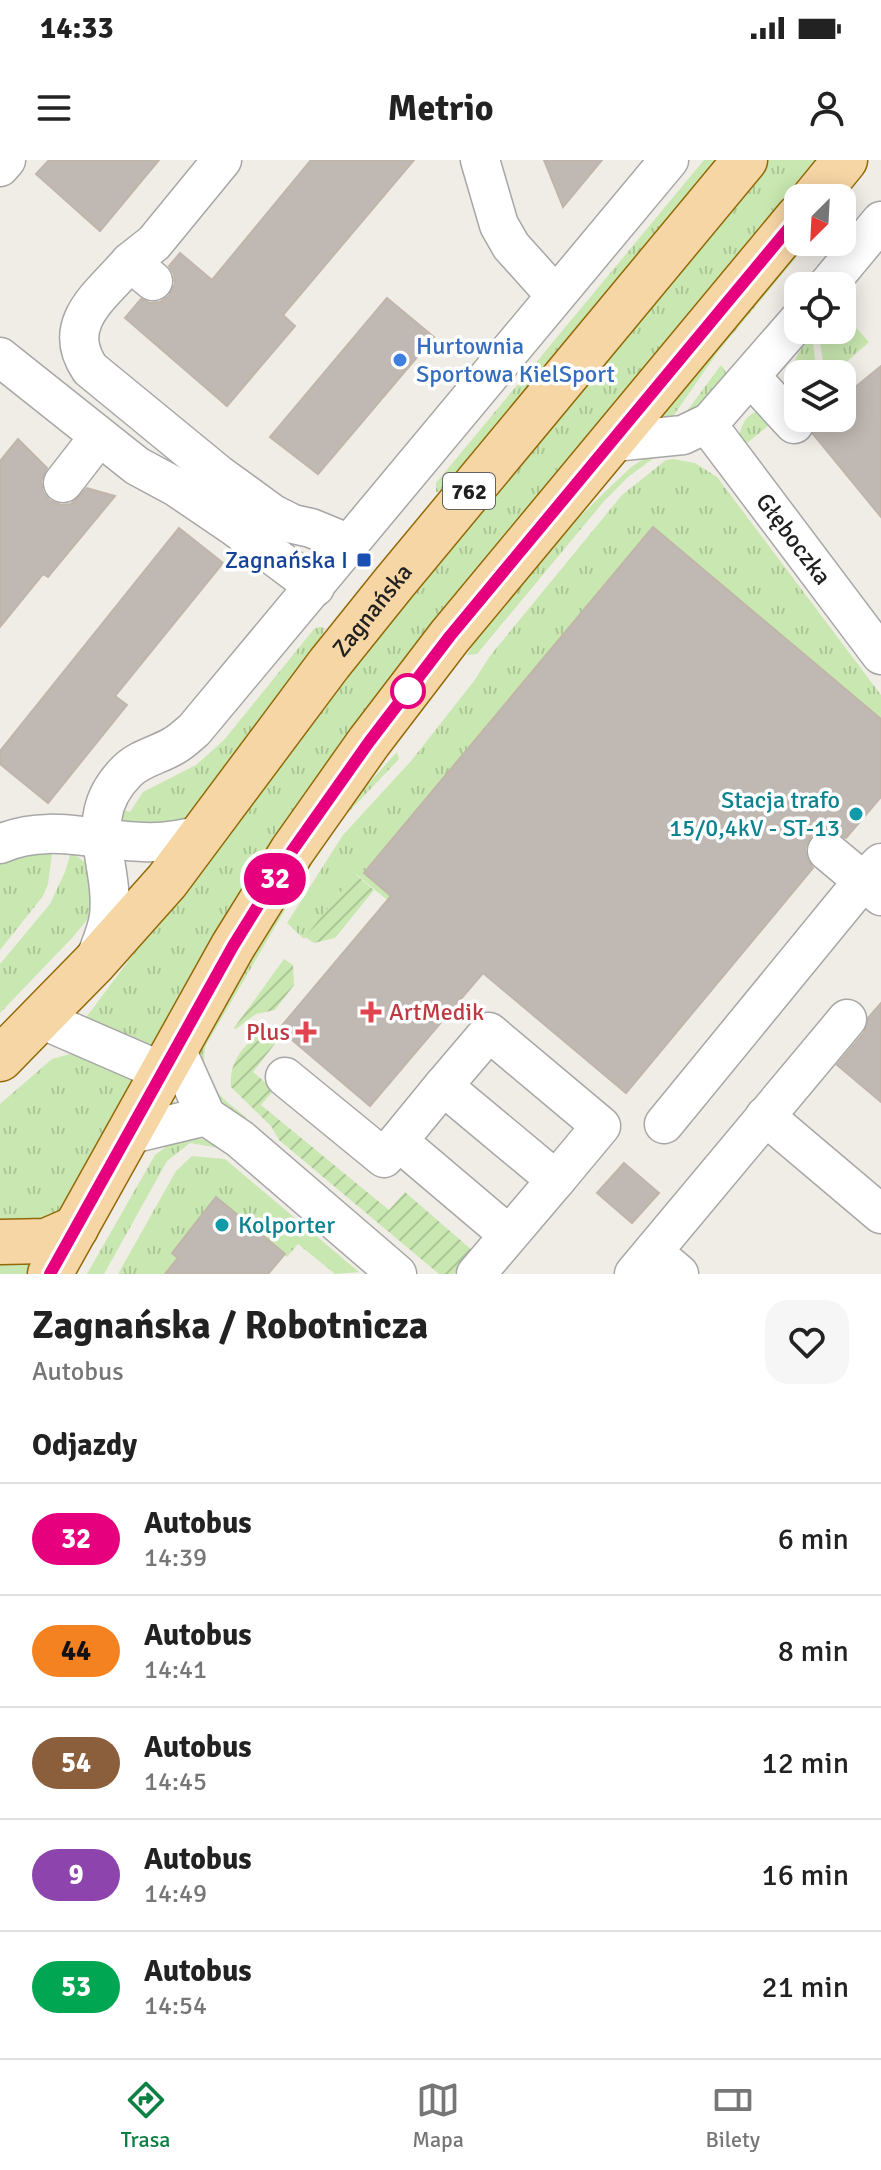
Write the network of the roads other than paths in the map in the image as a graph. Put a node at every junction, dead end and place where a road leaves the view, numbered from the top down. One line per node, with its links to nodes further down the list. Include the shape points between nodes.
1 (6, 160): 7 (street)
2 (222, 160): 21 (street, via 154,243 142,272 81,321 77,344 90,369 218,474 273,514)
3 (480, 160): 12 (street, via 499,225)
4 (669, 160): 12 (street)
5 (745, 160): 24 (main road, Zagnańska / 762, via 394,583)
6 (845, 160): 8 (main road)
7 (0, 167)
8 (825, 184)
9 (784, 234): 19 (main road)
10 (874, 246): 11 (street)
11 (843, 272)
12 (555, 295): 21 (street)
13 (784, 338): 15 (street)
14 (3, 365): 18 (street)
15 (751, 377): 16 (street); 17 (street)
16 (784, 413)
17 (707, 424): 19 (street, via 683,435); 23 (street, Głęboczka)
18 (98, 438): 20 (street); 22 (street, via 235,527)
19 (613, 442): 33 (main road, via 450,636 369,742 292,851)
20 (63, 483)
21 (350, 544): 22 (street)
22 (315, 587): 25 (street, via 194,730 130,768 112,787)
23 (881, 655)
24 (204, 834): 25 (street, via 177,841); 29 (main road, Zagnańska / 762)
25 (100, 837): 26 (street, via 50,834); 29 (street, via 109,918)
26 (0, 844)
27 (827, 851): 28 (street)
28 (875, 880): 38 (street)
29 (94, 963): 30 (main road, Zagnańska / 762)
30 (41, 1019): 32 (main road, Zagnańska / 762); 33 (street)
31 (847, 1019): 37 (street)
32 (0, 1059)
33 (169, 1060): 36 (street); 39 (main road)
34 (285, 1077): 40 (street, via 384,1158)
35 (443, 1086): 40 (street); 41 (street); 41 (street, via 489,1032 601,1126)
36 (206, 1116): 39 (street); 48 (street)
37 (765, 1116): 42 (street); 46 (street)
38 (664, 1124)
39 (127, 1135): 43 (main road)
40 (398, 1141): 44 (street)
41 (556, 1180): 44 (street)
42 (881, 1214)
43 (76, 1228): 45 (main road, via 46,1241); 47 (main road)
44 (509, 1235): 49 (street)
45 (0, 1242)
46 (656, 1267)
47 (50, 1274)
48 (397, 1274)
49 (476, 1274)

